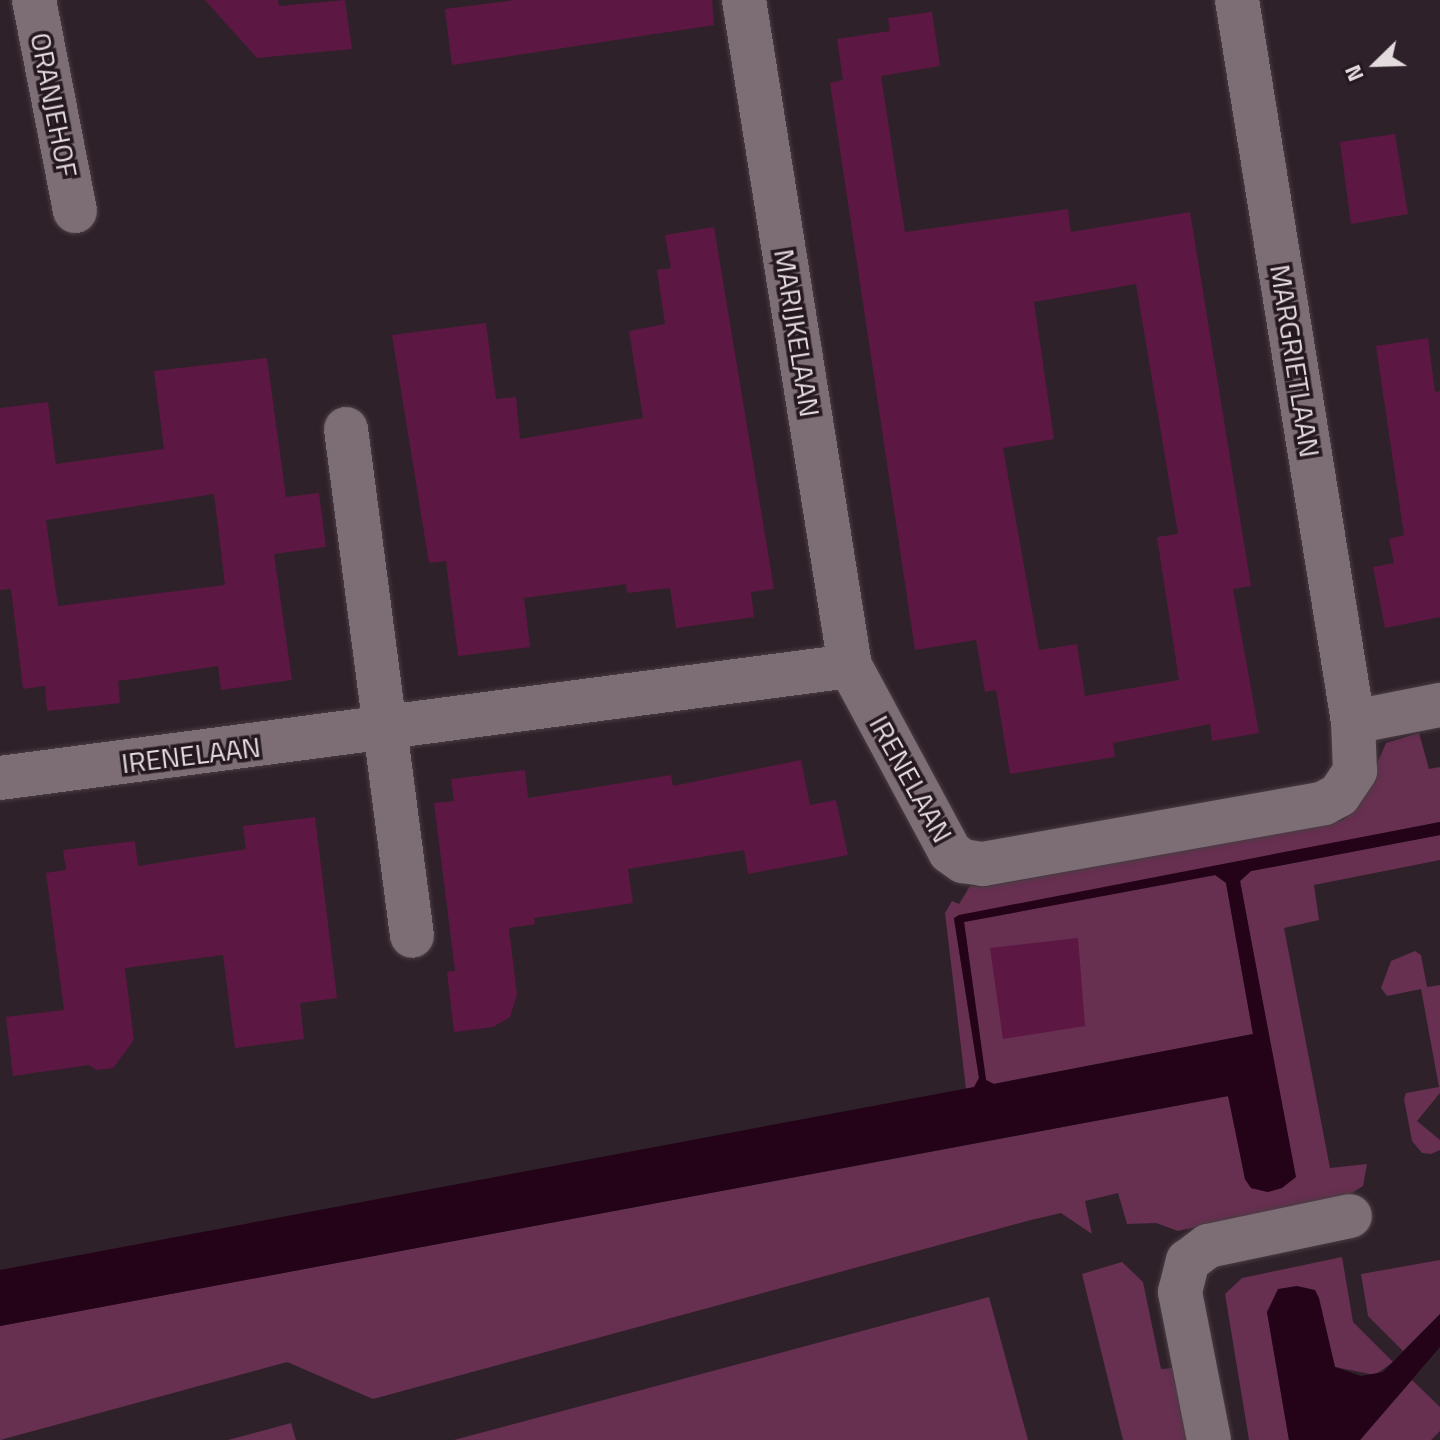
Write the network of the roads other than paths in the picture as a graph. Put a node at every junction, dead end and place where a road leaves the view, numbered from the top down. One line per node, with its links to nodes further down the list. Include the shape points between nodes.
1 (34, 0): 4 (street, ORANJEHOF)
2 (744, 0): 6 (street, MARIJKELAAN)
3 (1237, 0): 8 (street, MARGRIETLAAN)
4 (75, 211)
5 (346, 429): 9 (street)
6 (850, 666): 8 (street, IRENELAAN, via 950,852 963,861 983,864 1324,803 1339,795 1355,771); 9 (street, IRENELAAN)
7 (1440, 705): 8 (street)
8 (1353, 722)
9 (383, 730): 10 (street, IRENELAAN); 11 (street)
10 (0, 778)
11 (412, 936)
12 (1350, 1216): 13 (street, via 1208,1246 1188,1261 1180,1292)
13 (1209, 1440)

